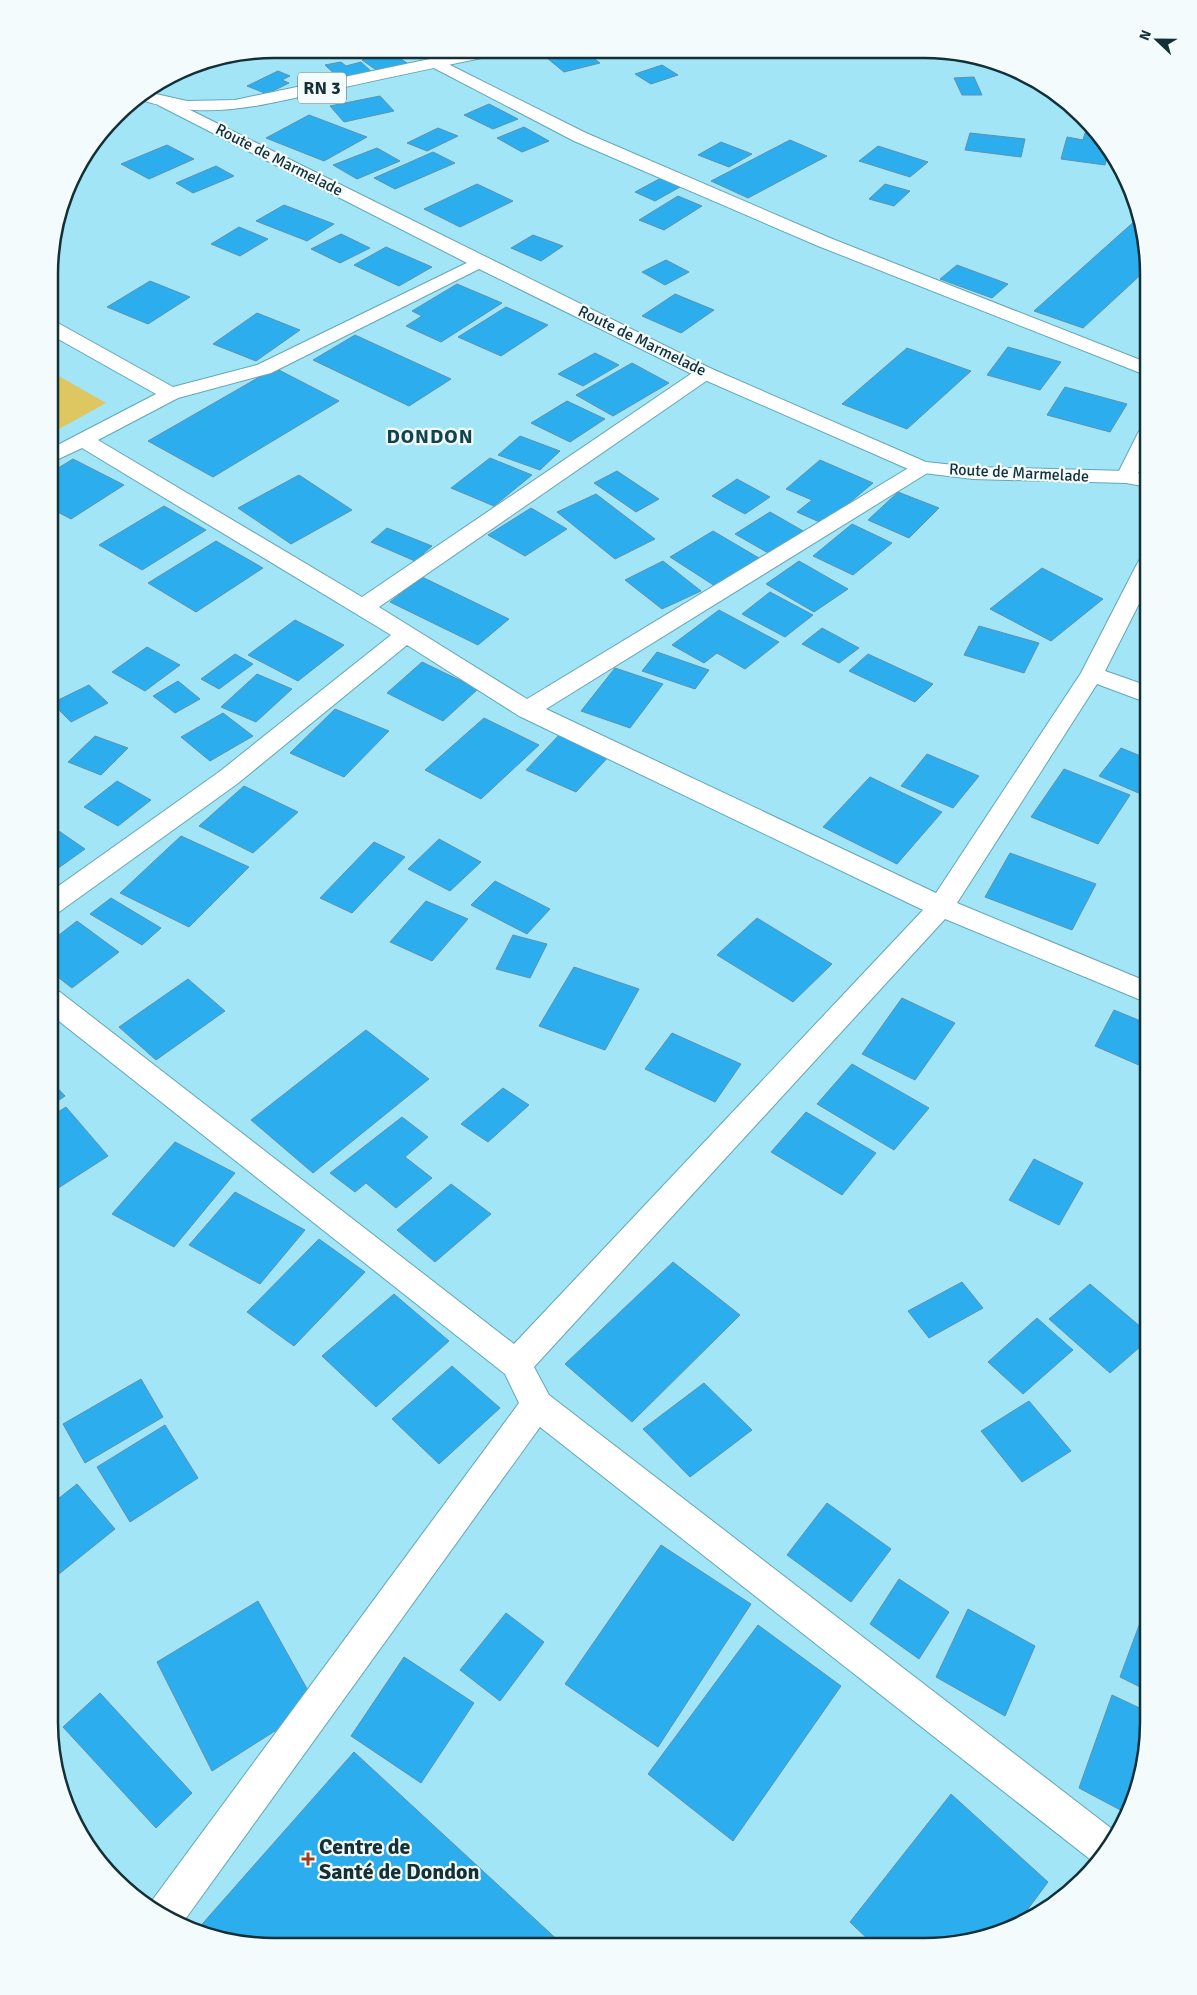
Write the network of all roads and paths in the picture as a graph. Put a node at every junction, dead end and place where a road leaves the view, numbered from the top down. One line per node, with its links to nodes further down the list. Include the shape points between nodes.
1 (463, 58): 2 (street, RN 3)
2 (438, 64): 4 (street, RN 3, via 235,105 200,107); 7 (street, via 580,137 815,238)
3 (149, 97): 4 (street, RN 3)
4 (164, 102): 5 (street, Route de Marmelade)
5 (479, 262): 8 (street, Route de Marmelade); 9 (street, via 264,369)
6 (58, 331): 9 (street)
7 (1140, 367)
8 (705, 373): 13 (street, Route de Marmelade); 17 (street)
9 (171, 394): 10 (street)
10 (83, 440): 12 (street); 17 (street)
11 (1140, 449): 14 (street)
12 (58, 453)
13 (922, 468): 14 (street, Route de Marmelade); 21 (street)
14 (1126, 478): 15 (street, Route de Marmelade)
15 (1140, 480)
16 (1140, 580): 19 (street)
17 (363, 607): 18 (street)
18 (406, 634): 21 (street); 22 (street, via 228,778)
19 (1092, 674): 20 (street); 23 (street)
20 (1140, 691)
21 (527, 710): 23 (street)
22 (58, 899)
23 (941, 907): 24 (street); 26 (street)
24 (1140, 991)
25 (58, 1004): 26 (street)
26 (516, 1364): 27 (street)
27 (536, 1405): 28 (street); 29 (street)
28 (1100, 1845)
29 (168, 1910)

